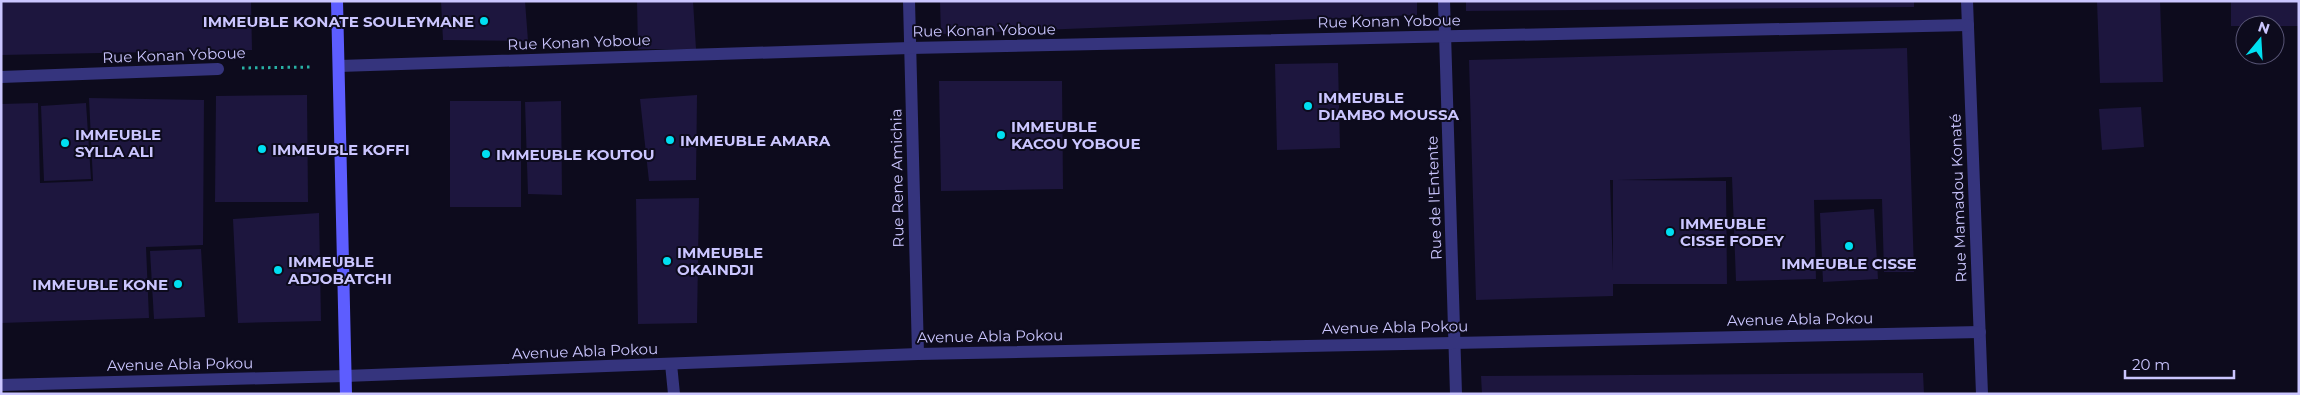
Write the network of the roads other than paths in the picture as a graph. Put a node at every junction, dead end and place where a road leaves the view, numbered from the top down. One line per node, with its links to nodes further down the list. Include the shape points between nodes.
1 (337, 1): 8 (main road)
2 (909, 1): 7 (street, Rue Rene Amichia)
3 (1444, 1): 6 (street, Rue de l'Entente)
4 (1967, 1): 5 (street, Rue Mamadou Konaté)
5 (1968, 24): 6 (street, Rue Konan Yoboue); 11 (street, Rue Mamadou Konaté)
6 (1445, 36): 7 (street, Rue Konan Yoboue); 12 (street, Rue de l'Entente)
7 (910, 48): 8 (street, Rue Konan Yoboue); 13 (street, Rue Rene Amichia)
8 (339, 66): 15 (main road)
9 (218, 69): 10 (street, Rue Konan Yoboue)
10 (1, 77)
11 (1980, 332): 12 (street, Avenue Abla Pokou); 20 (street, Rue Mamadou Konaté)
12 (1454, 342): 13 (street, Avenue Abla Pokou); 19 (street, Rue de l'Entente)
13 (918, 354): 14 (street, Avenue Abla Pokou)
14 (671, 364): 15 (street, Avenue Abla Pokou); 18 (street)
15 (345, 376): 16 (street, Avenue Abla Pokou); 17 (main road)
16 (1, 385)
17 (346, 394)
18 (674, 394)
19 (1456, 394)
20 (1982, 394)

